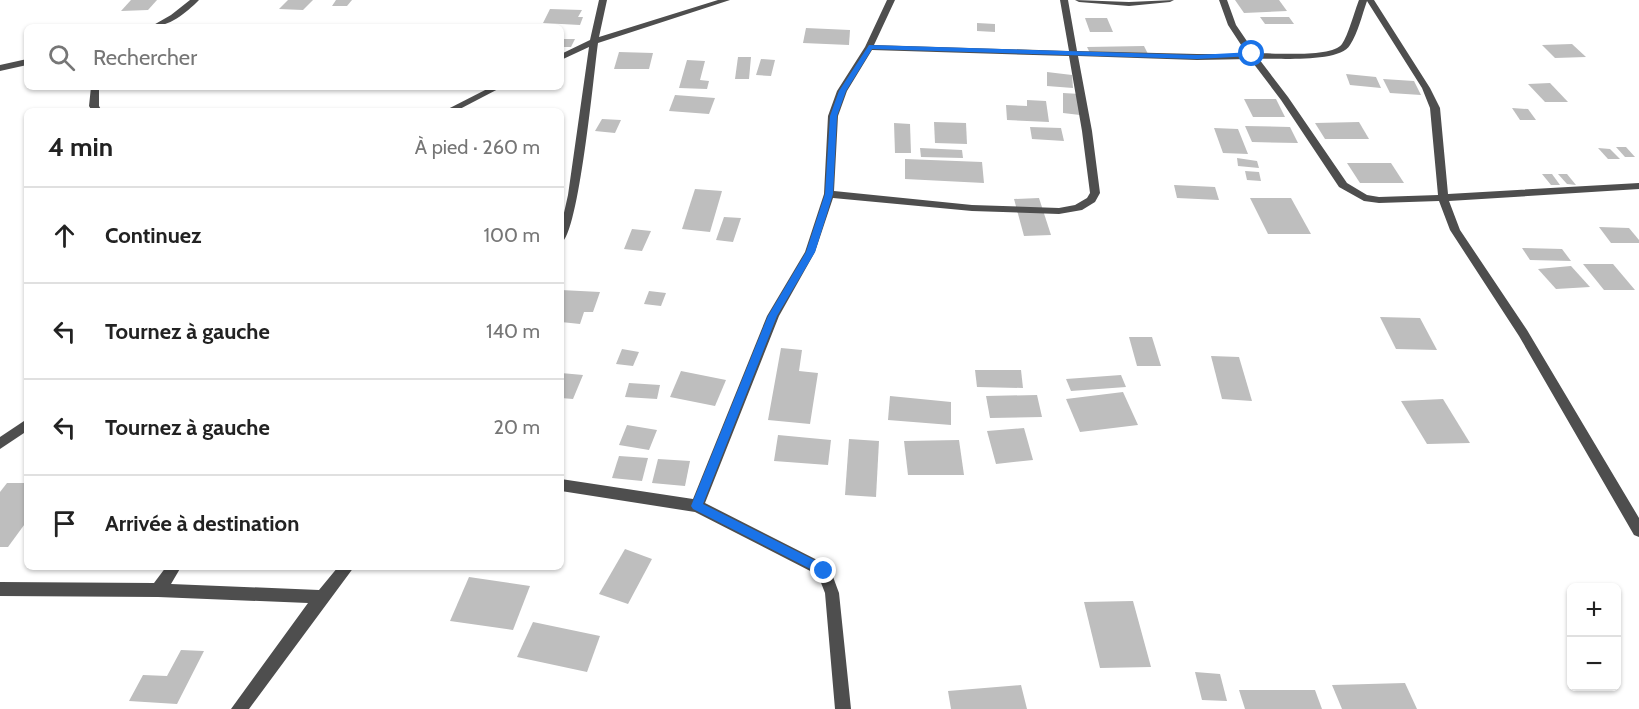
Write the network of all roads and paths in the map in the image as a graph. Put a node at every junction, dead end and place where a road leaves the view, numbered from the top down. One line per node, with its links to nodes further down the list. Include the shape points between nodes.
1 (195, 0): 11 (street)
2 (603, 0): 12 (street)
3 (726, 0): 12 (street)
4 (891, 0): 13 (street)
5 (1064, 0): 14 (street)
6 (1079, 0): 7 (street, via 1129,4)
7 (1170, 0)
8 (1223, 0): 15 (street, via 1232,25)
9 (1363, 0): 15 (street, via 1346,46 1338,51 1324,55)
10 (1370, 0): 25 (street, via 1435,108)
11 (159, 24)
12 (593, 42): 16 (street); 26 (street)
13 (869, 47): 14 (street); 24 (street, via 842,91 833,116)
14 (1074, 53): 15 (street, via 1197,57); 24 (street, via 1095,193 1078,208 972,208)
15 (1252, 54): 25 (street, via 1343,185 1364,198 1379,200)
16 (564, 56)
17 (24, 64): 18 (street)
18 (0, 68)
19 (95, 90): 21 (street)
20 (492, 90): 22 (street)
21 (95, 108)
22 (455, 108)
23 (1639, 186): 25 (street)
24 (829, 194): 30 (street, via 810,252 773,316)
25 (1443, 198): 31 (street, via 1455,230 1523,333)
26 (564, 233)
27 (24, 426): 28 (street)
28 (0, 444)
29 (564, 485): 30 (street)
30 (697, 506): 38 (street, via 824,571 832,593)
31 (1639, 531)
32 (172, 570): 35 (street)
33 (344, 570): 36 (street)
34 (0, 589): 35 (street)
35 (158, 590): 36 (street)
36 (322, 597): 37 (street)
37 (239, 709)
38 (843, 709)

